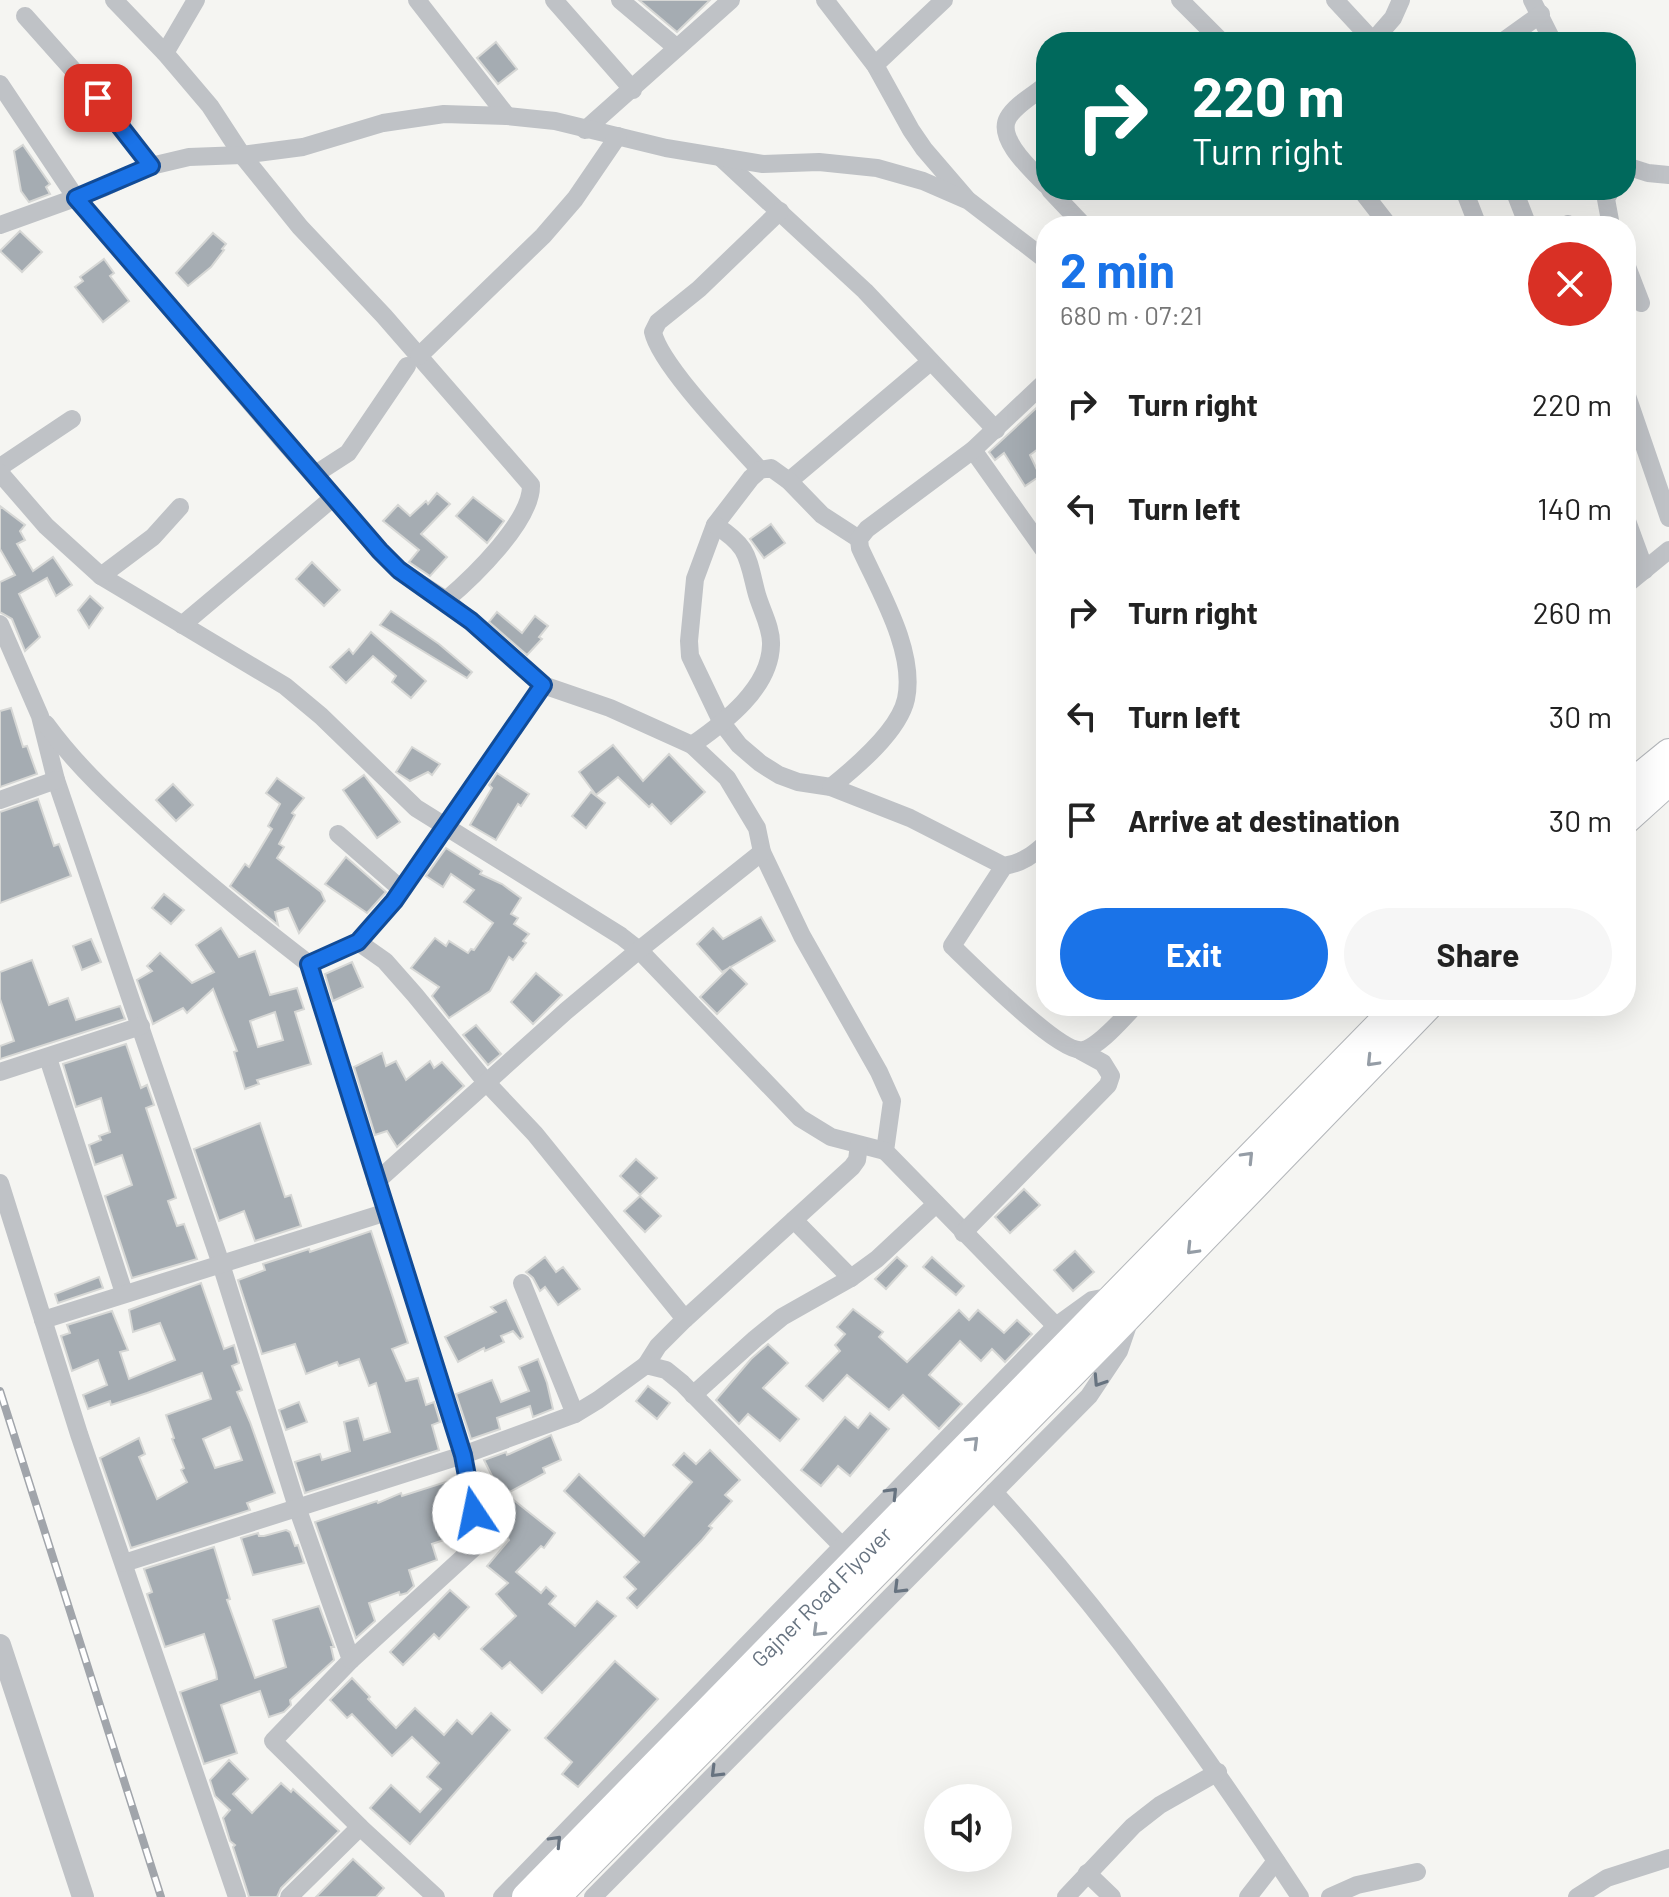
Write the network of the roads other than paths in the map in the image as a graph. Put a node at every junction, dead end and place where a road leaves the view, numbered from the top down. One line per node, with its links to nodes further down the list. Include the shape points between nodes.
1 (114, 0): 20 (street)
2 (196, 0): 20 (street)
3 (417, 0): 25 (street)
4 (554, 0): 23 (street)
5 (620, 0): 19 (street)
6 (731, 0): 19 (street)
7 (825, 0): 21 (street)
8 (944, 0): 21 (street)
9 (1180, 0): 14 (street)
10 (1335, 0): 15 (street)
11 (1401, 0): 16 (street)
12 (1537, 7): 17 (street); 18 (street)
13 (25, 16): 30 (street)
14 (1212, 32)
15 (1365, 32)
16 (1381, 32)
17 (1512, 32)
18 (1548, 32)
19 (677, 48): 23 (street)
20 (165, 53): 28 (street)
21 (875, 65): 37 (street, via 911,130)
22 (0, 84): 34 (street)
23 (633, 90): 26 (street)
24 (1036, 93): 32 (street, via 1012,113 1006,133)
25 (507, 116): 26 (street); 28 (street, via 444,114 383,123 303,147)
26 (585, 130): 27 (street)
27 (618, 136): 29 (street); 45 (street, via 543,236)
28 (242, 155): 30 (street, via 189,157); 45 (street)
29 (720, 157): 37 (street, via 877,168); 38 (street)
30 (151, 166): 34 (street)
31 (1636, 170): 33 (street)
32 (1036, 174)
33 (1669, 175)
34 (76, 198): 41 (street); 55 (street)
35 (1059, 200): 39 (street)
36 (1369, 200): 40 (street)
37 (969, 201): 42 (street)
38 (780, 211): 46 (street); 53 (street, via 653,332 680,377)
39 (1075, 216)
40 (1381, 216)
41 (0, 225)
42 (1036, 252)
43 (1636, 290): 44 (street)
44 (1641, 303)
45 (413, 361): 55 (street, via 348,453); 68 (street, via 531,485 531,495 510,532 480,570)
46 (930, 362): 50 (street); 56 (street)
47 (1036, 391): 50 (street)
48 (72, 419): 52 (street)
49 (1636, 422): 59 (street)
50 (996, 430): 51 (street)
51 (973, 450): 61 (street); 62 (street)
52 (0, 467)
53 (760, 470): 56 (street, via 771,468); 60 (street)
54 (0, 473): 66 (street, via 46,526)
55 (314, 475): 57 (street)
56 (789, 481): 61 (street, via 822,515)
57 (334, 497): 68 (street, via 399,570); 70 (street)
58 (180, 507): 66 (street, via 153,537)
59 (1669, 518)
60 (715, 525): 73 (street, via 695,579 689,641 690,656); 73 (street, via 736,539 749,559 772,642 759,682)
61 (859, 539): 79 (street, via 899,637 908,672 906,701 880,742)
62 (1036, 539)
63 (1636, 545): 65 (street)
64 (1669, 550): 65 (street)
65 (1645, 570): 67 (street)
66 (101, 576): 70 (street)
67 (1636, 577)
68 (446, 600): 71 (street)
69 (0, 624): 72 (street)
70 (182, 625): 82 (street, via 285,686 416,808)
71 (543, 685): 74 (street); 82 (street)
72 (40, 716): 76 (street); 90 (street, via 107,794 249,919)
73 (722, 723): 74 (street); 79 (street, via 739,745 779,775)
74 (692, 745): 84 (street, via 727,778 744,803)
75 (1669, 753): 77 (main road)
76 (56, 780): 80 (street); 94 (street)
77 (1636, 780)
78 (1669, 781): 81 (main road)
79 (831, 787): 86 (street, via 910,818)
80 (0, 800)
81 (1636, 811)
82 (445, 826): 87 (street); 89 (street)
83 (338, 834): 87 (street)
84 (762, 852): 89 (street); 100 (street, via 892,1101)
85 (1036, 852): 86 (street)
86 (1004, 866): 95 (street, via 952,946 1048,1035)
87 (401, 889): 88 (street)
88 (358, 942): 90 (street); 98 (street, via 385,961)
89 (639, 950): 98 (street); 99 (street, via 800,1118 831,1137)
90 (309, 964): 101 (street)
91 (1124, 1016): 95 (street)
92 (1388, 1016): 111 (main road, one-way to 92, via 1246,1159)
93 (1418, 1016): 111 (main road, one-way to 111)
94 (141, 1026): 96 (street); 107 (street)
95 (1081, 1051): 106 (street, via 1103,1063 1111,1076 1108,1085)
96 (48, 1058): 97 (street); 110 (street)
97 (0, 1072)
98 (486, 1082): 101 (street); 112 (street, via 535,1134)
99 (859, 1145): 100 (street); 105 (street, via 852,1167)
100 (885, 1151): 103 (street)
101 (376, 1182): 104 (street)
102 (0, 1183): 113 (street)
103 (936, 1204): 106 (street); 108 (street)
104 (387, 1212): 107 (street); 119 (street)
105 (794, 1220): 108 (street); 112 (street)
106 (963, 1233): 114 (street)
107 (221, 1264): 110 (street); 121 (street)
108 (851, 1278): 117 (street, via 782,1317)
109 (522, 1283): 118 (street)
110 (124, 1293): 113 (street)
111 (1125, 1303): 114 (street, via 1092,1300); 115 (main road, Gajner Road Flyover); 120 (street, one-way to 120, via 1119,1351 1089,1396)
112 (685, 1319): 116 (street)
113 (43, 1320): 123 (street)
114 (1056, 1326): 122 (street, one-way to 114)
115 (1097, 1332): 137 (main road, Gajner Road Flyover, one-way to 115); 138 (main road, Gajner Road Flyover, one-way to 138)
116 (646, 1365): 117 (street, via 666,1370); 118 (street)
117 (693, 1395): 122 (street)
118 (575, 1414): 119 (street)
119 (463, 1455): 121 (street); 125 (street, via 479,1543)
120 (994, 1492): 126 (street, via 1089,1601); 139 (street, one-way to 139)
121 (297, 1507): 123 (street); 125 (street)
122 (842, 1546): 136 (street, one-way to 122)
123 (124, 1563): 133 (street)
124 (0, 1645): 132 (street)
125 (351, 1660): 127 (street, via 273,1741)
126 (1218, 1772): 129 (street); 131 (street, via 1160,1805)
127 (360, 1827): 134 (street); 135 (street)
128 (1669, 1858): 145 (street, via 1607,1878)
129 (1276, 1861): 142 (street); 143 (street)
130 (1417, 1872): 144 (street, via 1357,1885)
131 (1087, 1873): 140 (street); 141 (street)
132 (83, 1897)
133 (237, 1897)
134 (289, 1897)
135 (436, 1897)
136 (502, 1897)
137 (526, 1897)
138 (556, 1897)
139 (593, 1897)
140 (1066, 1897)
141 (1112, 1897)
142 (1248, 1897)
143 (1300, 1897)
144 (1330, 1897)
145 (1577, 1897)

